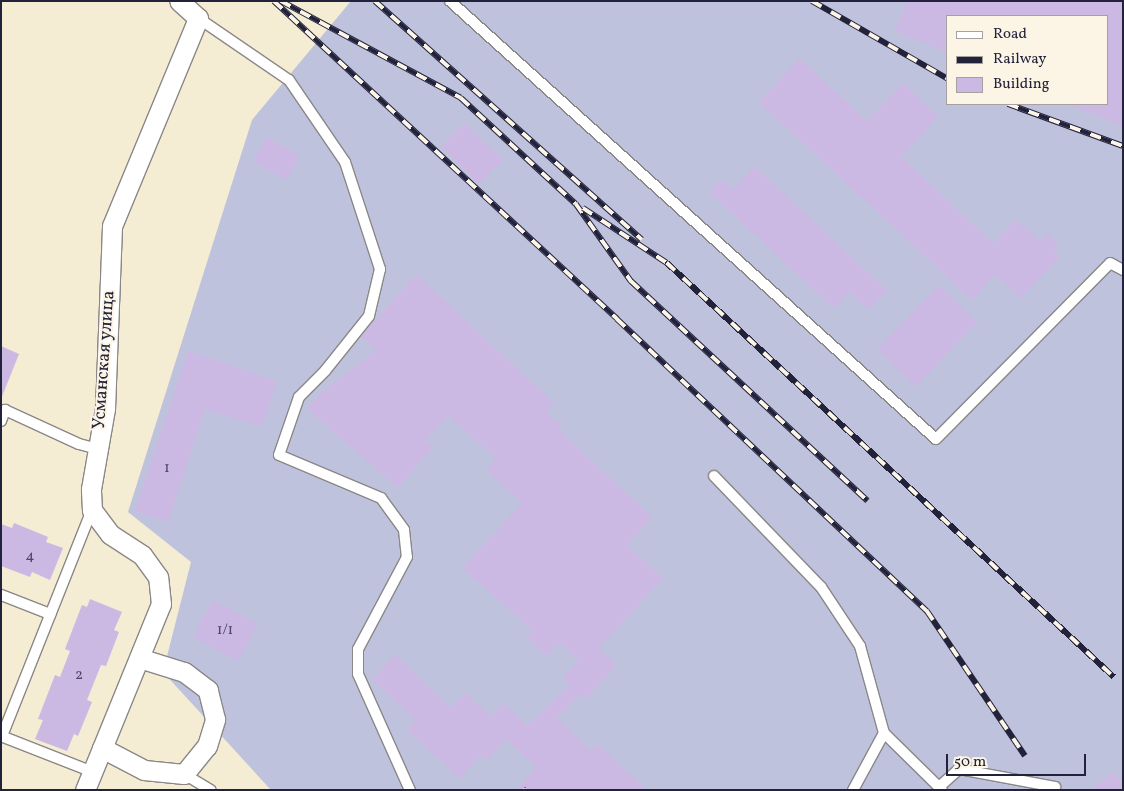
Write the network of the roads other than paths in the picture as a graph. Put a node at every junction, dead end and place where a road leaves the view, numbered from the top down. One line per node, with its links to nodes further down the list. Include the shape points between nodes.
1 (179, 1): 3 (street)
2 (450, 1): 4 (lane, via 936,439 1110,263)
3 (198, 18): 6 (street, Усманская улица, via 112,226 105,409); 21 (lane, via 290,80 344,162 380,269 369,316 325,371 299,397 279,455 381,498 404,530 407,558 358,649 358,674)
4 (1123, 270)
5 (1, 421): 6 (lane, via 5,410 79,444)
6 (98, 449): 8 (street, Усманская улица, via 91,489)
7 (714, 476): 12 (lane, via 821,586 860,646)
8 (92, 510): 10 (lane); 11 (street, via 110,534 142,555 158,576 161,604)
9 (1, 595): 10 (lane)
10 (50, 614): 13 (lane)
11 (139, 658): 14 (street); 16 (street, via 184,672 208,690 215,719 207,746)
12 (884, 733): 18 (lane); 22 (lane)
13 (1, 736): 15 (lane)
14 (102, 748): 15 (street); 16 (street, via 144,770)
15 (93, 772): 19 (street)
16 (184, 774): 20 (lane)
17 (1055, 787): 18 (lane, via 959,769)
18 (941, 788)
19 (85, 790)
20 (211, 790)
21 (410, 790)
22 (853, 790)

